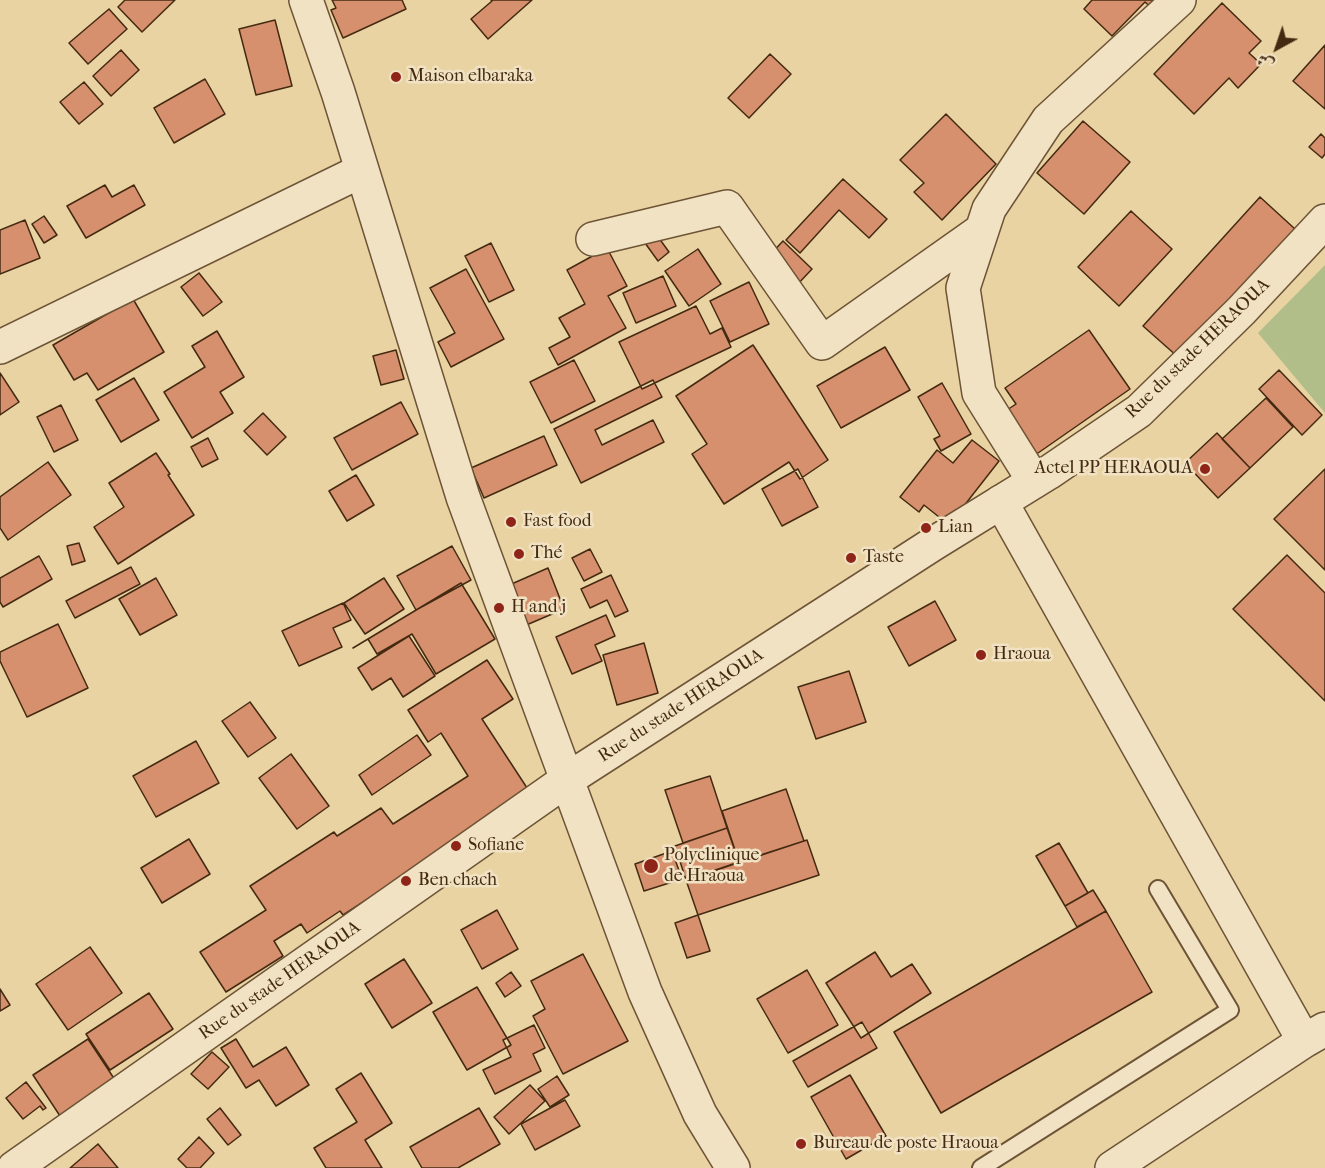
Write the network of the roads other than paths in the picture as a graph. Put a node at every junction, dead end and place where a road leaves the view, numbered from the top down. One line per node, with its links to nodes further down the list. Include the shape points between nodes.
1 (306, 0): 3 (street)
2 (1179, 0): 5 (street, via 1048,120 989,209)
3 (361, 171): 7 (street); 10 (street, via 463,497)
4 (1325, 221): 8 (street, Rue du stade HERAOUA, via 1139,411)
5 (982, 230): 6 (street, via 822,343 727,207); 8 (street, via 963,288 979,393)
6 (593, 239)
7 (0, 347)
8 (1034, 482): 9 (street, Rue du stade HERAOUA)
9 (1001, 502): 10 (street, Rue du stade HERAOUA); 12 (street)
10 (568, 779): 14 (street, Rue du stade HERAOUA); 15 (street, via 645,992 700,1114)
11 (1158, 889): 16 (lane, via 1230,1010)
12 (1315, 1035): 13 (street)
13 (1118, 1166)
14 (14, 1168)
15 (733, 1168)
16 (981, 1168)

